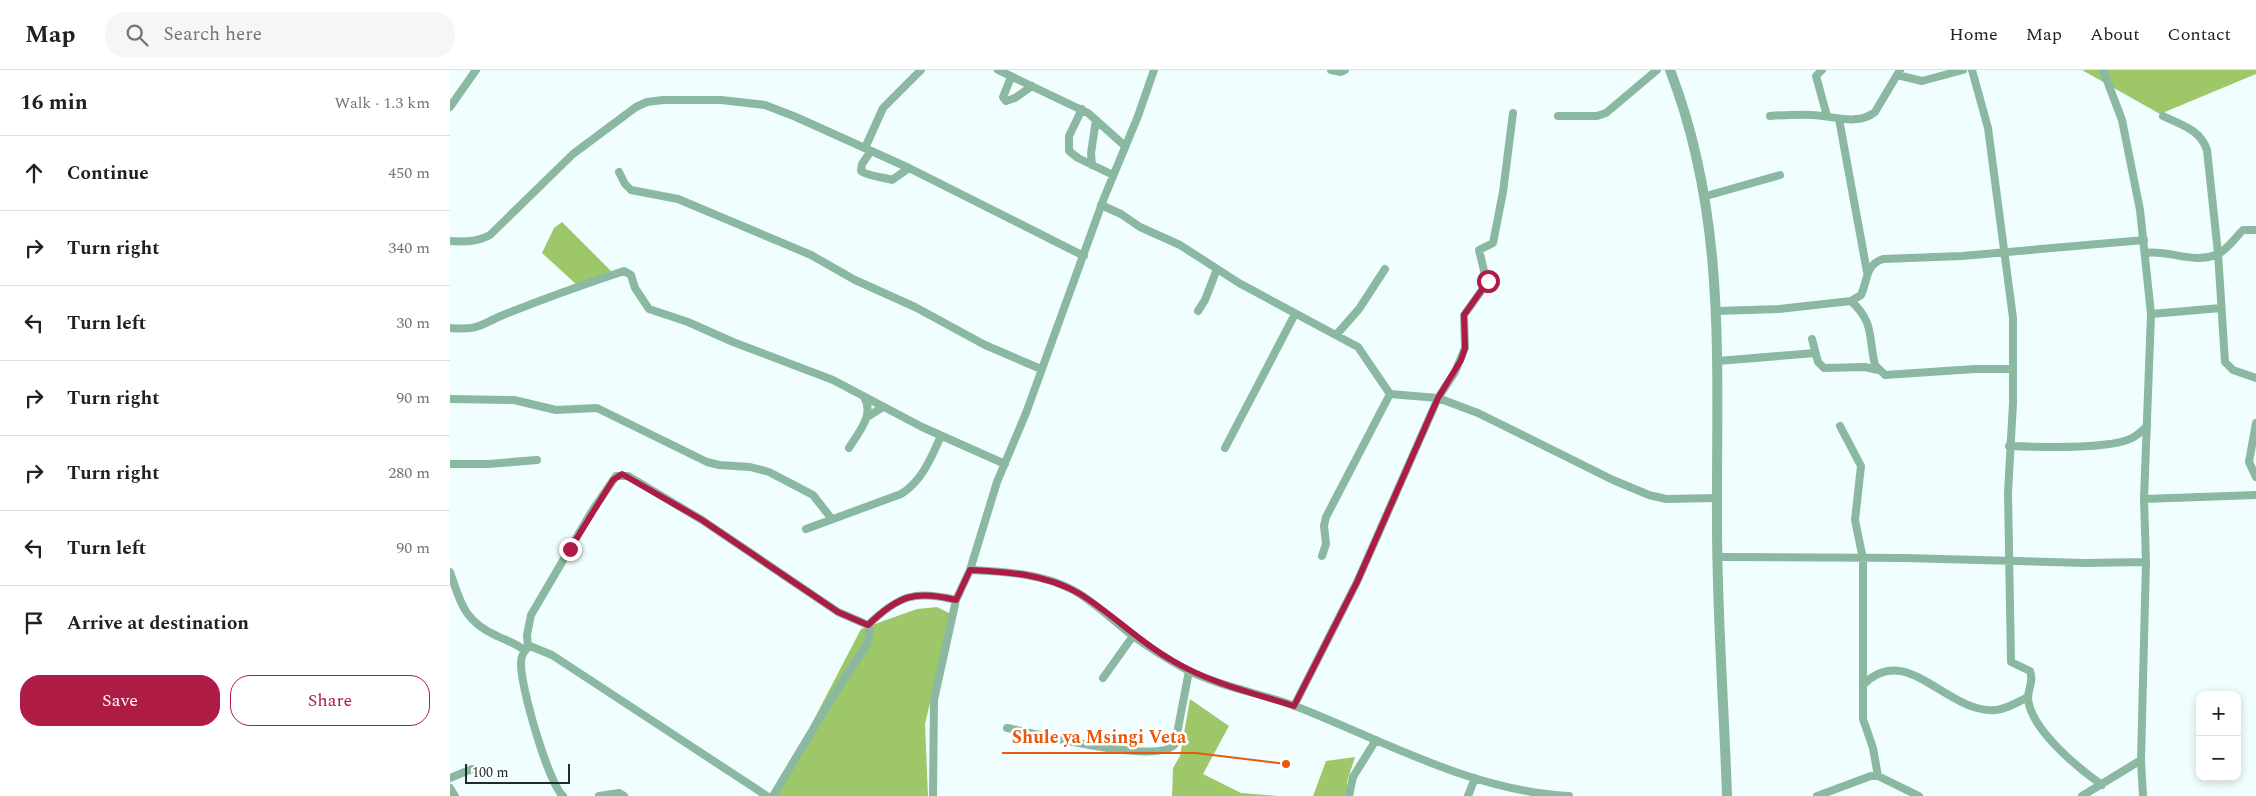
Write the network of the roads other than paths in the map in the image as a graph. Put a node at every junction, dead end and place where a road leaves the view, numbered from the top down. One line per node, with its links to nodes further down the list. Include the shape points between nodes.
1 (476, 70): 16 (street)
2 (920, 70): 26 (street, via 883,108)
3 (998, 70): 14 (street)
4 (1154, 70): 25 (street)
5 (1331, 70): 6 (street)
6 (1345, 70)
7 (1657, 70): 19 (street, via 1606,113)
8 (1670, 70): 32 (street, via 1686,111)
9 (1822, 70): 21 (street, via 1816,76)
10 (1964, 70): 13 (street, via 1922,81)
11 (1972, 70): 37 (street, via 1988,128)
12 (2103, 70): 35 (street, via 2122,120)
13 (1898, 73): 23 (street, via 1869,117)
14 (1011, 77): 15 (street); 15 (street, via 1003,97 1006,101)
15 (1032, 86): 17 (street)
16 (450, 106)
17 (1082, 109): 24 (street); 27 (street, via 1068,147 1071,154)
18 (1513, 112): 61 (street, via 1493,243 1479,250 1488,284 1464,315 1465,348 1455,372)
19 (1558, 116)
20 (1770, 116): 21 (street)
21 (1827, 116): 23 (street)
22 (2163, 116): 39 (street, via 2203,139 2210,167)
23 (1839, 119): 43 (street)
24 (1096, 120): 25 (street); 27 (street)
25 (1125, 146): 30 (street)
26 (868, 149): 28 (street); 28 (street, via 861,167 867,175 880,175 892,180); 36 (street, via 757,103 712,100 647,102 590,140 490,234 467,242)
27 (1092, 165): 30 (street)
28 (909, 168): 40 (street)
29 (619, 172): 55 (street, via 630,190 678,198 812,255 985,346)
30 (1113, 175): 33 (street)
31 (1780, 175): 32 (street)
32 (1706, 196): 46 (street)
33 (1101, 205): 40 (street); 41 (street, via 1180,245)
34 (2256, 230): 39 (street, via 2244,230)
35 (2144, 240): 37 (street); 38 (street)
36 (450, 241)
37 (2004, 251): 43 (street, via 1928,259 1883,259 1872,264); 56 (street, via 2013,318)
38 (2145, 253): 39 (street, via 2192,258); 49 (street)
39 (2218, 254): 45 (street)
40 (1084, 256): 55 (street)
41 (1217, 269): 47 (street); 48 (street)
42 (1385, 269): 51 (street, via 1359,309)
43 (1867, 272): 44 (street, via 1861,294)
44 (1851, 301): 46 (street, via 1779,309); 57 (street, via 1870,327 1873,360)
45 (2221, 308): 49 (street); 58 (street, via 2225,362 2233,370)
46 (1717, 310): 54 (street)
47 (1198, 311)
48 (1295, 314): 51 (street); 72 (street)
49 (2150, 314): 67 (street)
50 (450, 328): 60 (street, via 477,328 507,313 624,271 631,275 635,288 649,309 833,380)
51 (1337, 334): 59 (street, via 1358,347)
52 (1812, 340): 53 (street)
53 (1815, 353): 54 (street); 57 (street, via 1824,368 1865,367)
54 (1718, 362): 79 (street)
55 (1041, 369): 76 (street)
56 (2013, 369): 57 (street, via 1890,376); 70 (street, via 2014,403)
57 (1878, 370)
58 (2256, 378)
59 (1390, 394): 61 (street); 83 (street, via 1326,517 1326,544)
60 (864, 397): 63 (street); 64 (street, via 869,407)
61 (1438, 398): 79 (street, via 1478,413 1650,495 1666,499); 98 (street, via 1357,582)
62 (450, 399): 81 (street, via 514,400 549,409 602,410 708,462 769,472 813,495)
63 (883, 407): 64 (street); 68 (street)
64 (867, 418): 71 (street)
65 (2256, 423): 77 (street, via 2249,462)
66 (1840, 426): 85 (street, via 1861,466 1855,520)
67 (2148, 426): 69 (street); 73 (street)
68 (941, 436): 76 (street); 81 (street, via 912,488)
69 (2126, 440): 70 (street, via 2071,447); 73 (street)
70 (2009, 446): 86 (street)
71 (849, 448)
72 (1225, 448)
73 (2145, 449): 80 (street)
74 (537, 460): 75 (street)
75 (450, 464)
76 (1005, 464): 88 (street, via 991,498)
77 (2256, 476)
78 (2256, 495): 80 (street)
79 (1717, 498): 84 (street)
80 (2144, 499): 87 (street)
81 (831, 518): 82 (street)
82 (806, 529)
83 (1322, 556)
84 (1717, 557): 85 (street); 119 (street)
85 (1863, 559): 86 (street); 96 (street)
86 (2008, 559): 87 (street); 97 (street, via 2011,662 2030,671 2032,680)
87 (2146, 562): 101 (street)
88 (970, 570): 90 (street); 92 (street, via 1016,573 1058,583 1088,599)
89 (450, 572): 93 (street, via 473,622)
90 (956, 600): 91 (street, via 935,594 911,596 888,606); 115 (street, via 934,700)
91 (868, 625): 93 (street, via 838,612 702,520 622,474 613,480 592,511 531,615); 114 (street, via 867,644)
92 (1133, 636): 94 (street); 95 (street)
93 (526, 649): 110 (street, via 520,665 534,726 546,763); 113 (street, via 535,647 552,655)
94 (1189, 671): 98 (street); 99 (street, via 1175,744 1164,752 1107,748)
95 (1103, 678)
96 (1863, 685): 97 (street, via 1878,672 1892,670 1910,673 1950,697 1982,708 1996,710); 103 (street, via 1864,725 1873,748)
97 (2028, 697): 106 (street, via 2050,739 2063,754)
98 (1294, 706): 100 (street)
99 (1007, 728)
100 (1376, 740): 105 (street); 116 (street, via 1357,769)
101 (2141, 760): 106 (street); 124 (street)
102 (472, 769): 104 (street)
103 (1878, 776): 108 (street); 122 (street)
104 (450, 778)
105 (1475, 778): 117 (street); 118 (street, via 1507,788)
106 (2102, 785): 123 (street)
107 (450, 788): 109 (street)
108 (1837, 788): 120 (street); 121 (street)
109 (455, 796)
110 (563, 796)
111 (599, 796): 112 (street, via 619,793)
112 (624, 796)
113 (767, 796)
114 (773, 796)
115 (932, 796)
116 (1349, 796)
117 (1468, 796)
118 (1569, 796)
119 (1727, 796)
120 (1817, 796)
121 (1843, 796)
122 (1918, 796)
123 (2082, 796)
124 (2143, 796)

